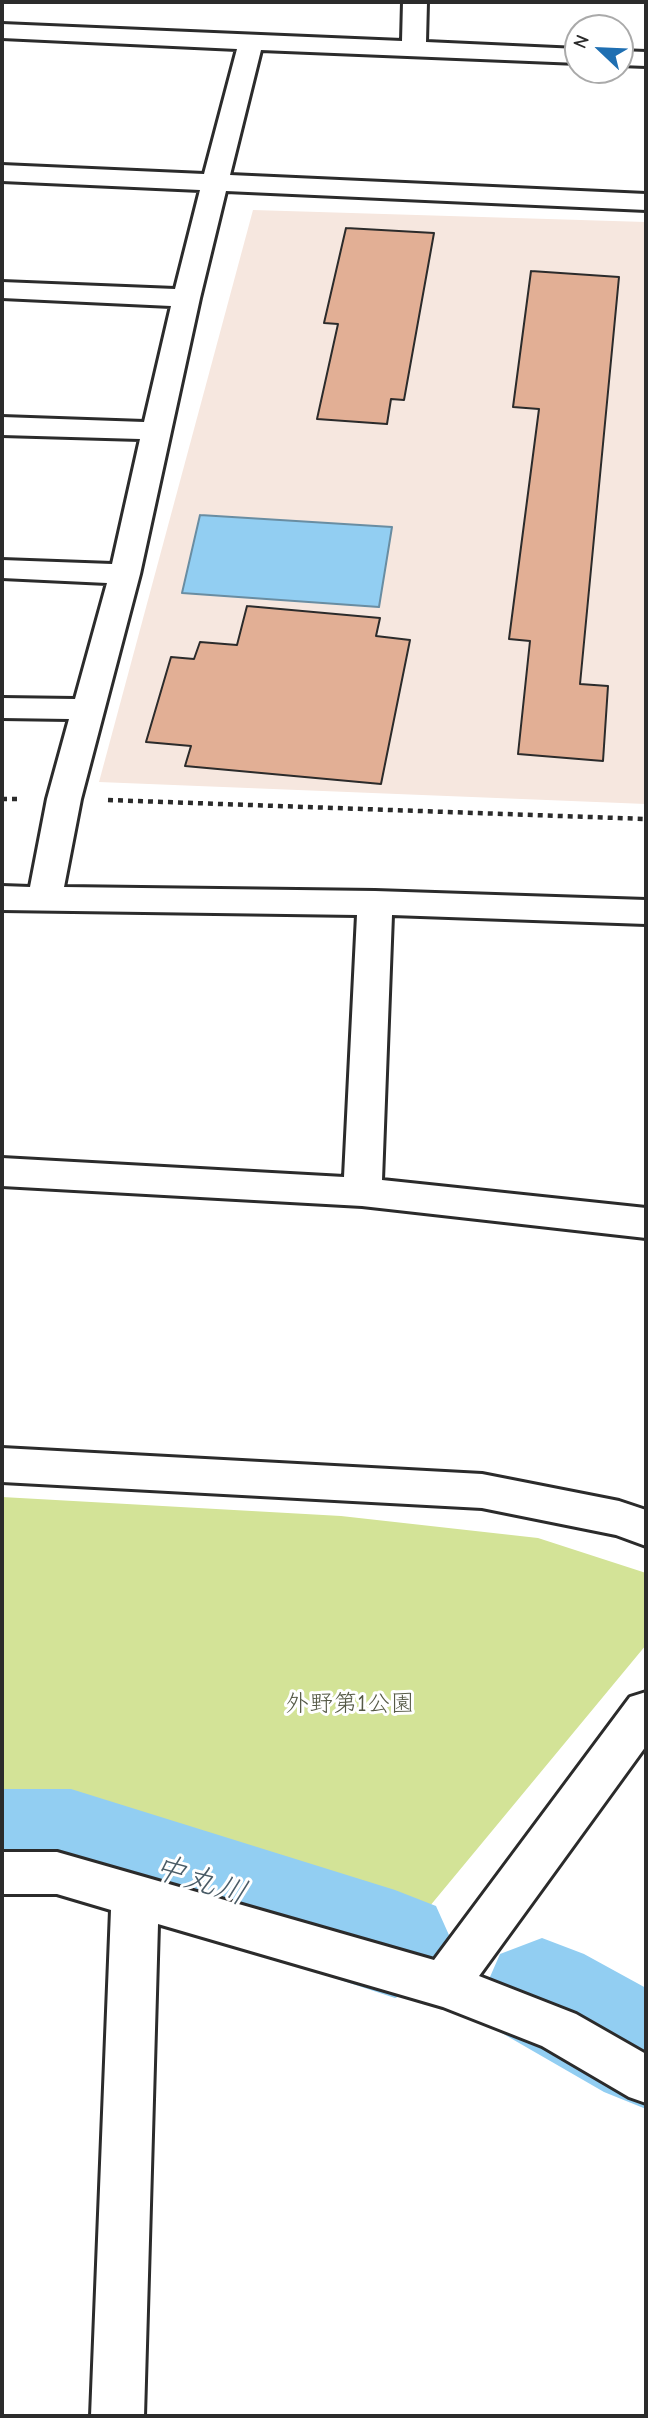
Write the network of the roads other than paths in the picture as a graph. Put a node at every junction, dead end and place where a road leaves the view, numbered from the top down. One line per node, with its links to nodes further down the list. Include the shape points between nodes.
1 (415, 2): 4 (street)
2 (2, 31): 3 (street)
3 (251, 42): 4 (street); 7 (street)
4 (414, 49): 5 (street)
5 (564, 55)
6 (2, 173): 7 (street)
7 (217, 183): 8 (street); 10 (street)
8 (646, 202)
9 (2, 290): 10 (street)
10 (186, 298): 12 (street)
11 (2, 426): 12 (street)
12 (158, 431): 14 (street)
13 (2, 569): 14 (street)
14 (125, 574): 16 (street)
15 (2, 708): 16 (street)
16 (89, 709): 18 (street, via 64,799)
17 (2, 898): 18 (street)
18 (45, 898): 19 (street)
19 (374, 903): 20 (street); 22 (street)
20 (646, 912)
21 (2, 1172): 22 (street)
22 (362, 1192): 23 (street)
23 (646, 1223)
24 (2, 1465): 25 (street, via 482,1491 619,1518)
25 (646, 1528)
26 (646, 1711): 29 (street)
27 (2, 1873): 28 (street, via 57,1873)
28 (135, 1894): 29 (street); 31 (street)
29 (444, 1985): 30 (street, via 559,2030)
30 (646, 2080)
31 (117, 2416)

